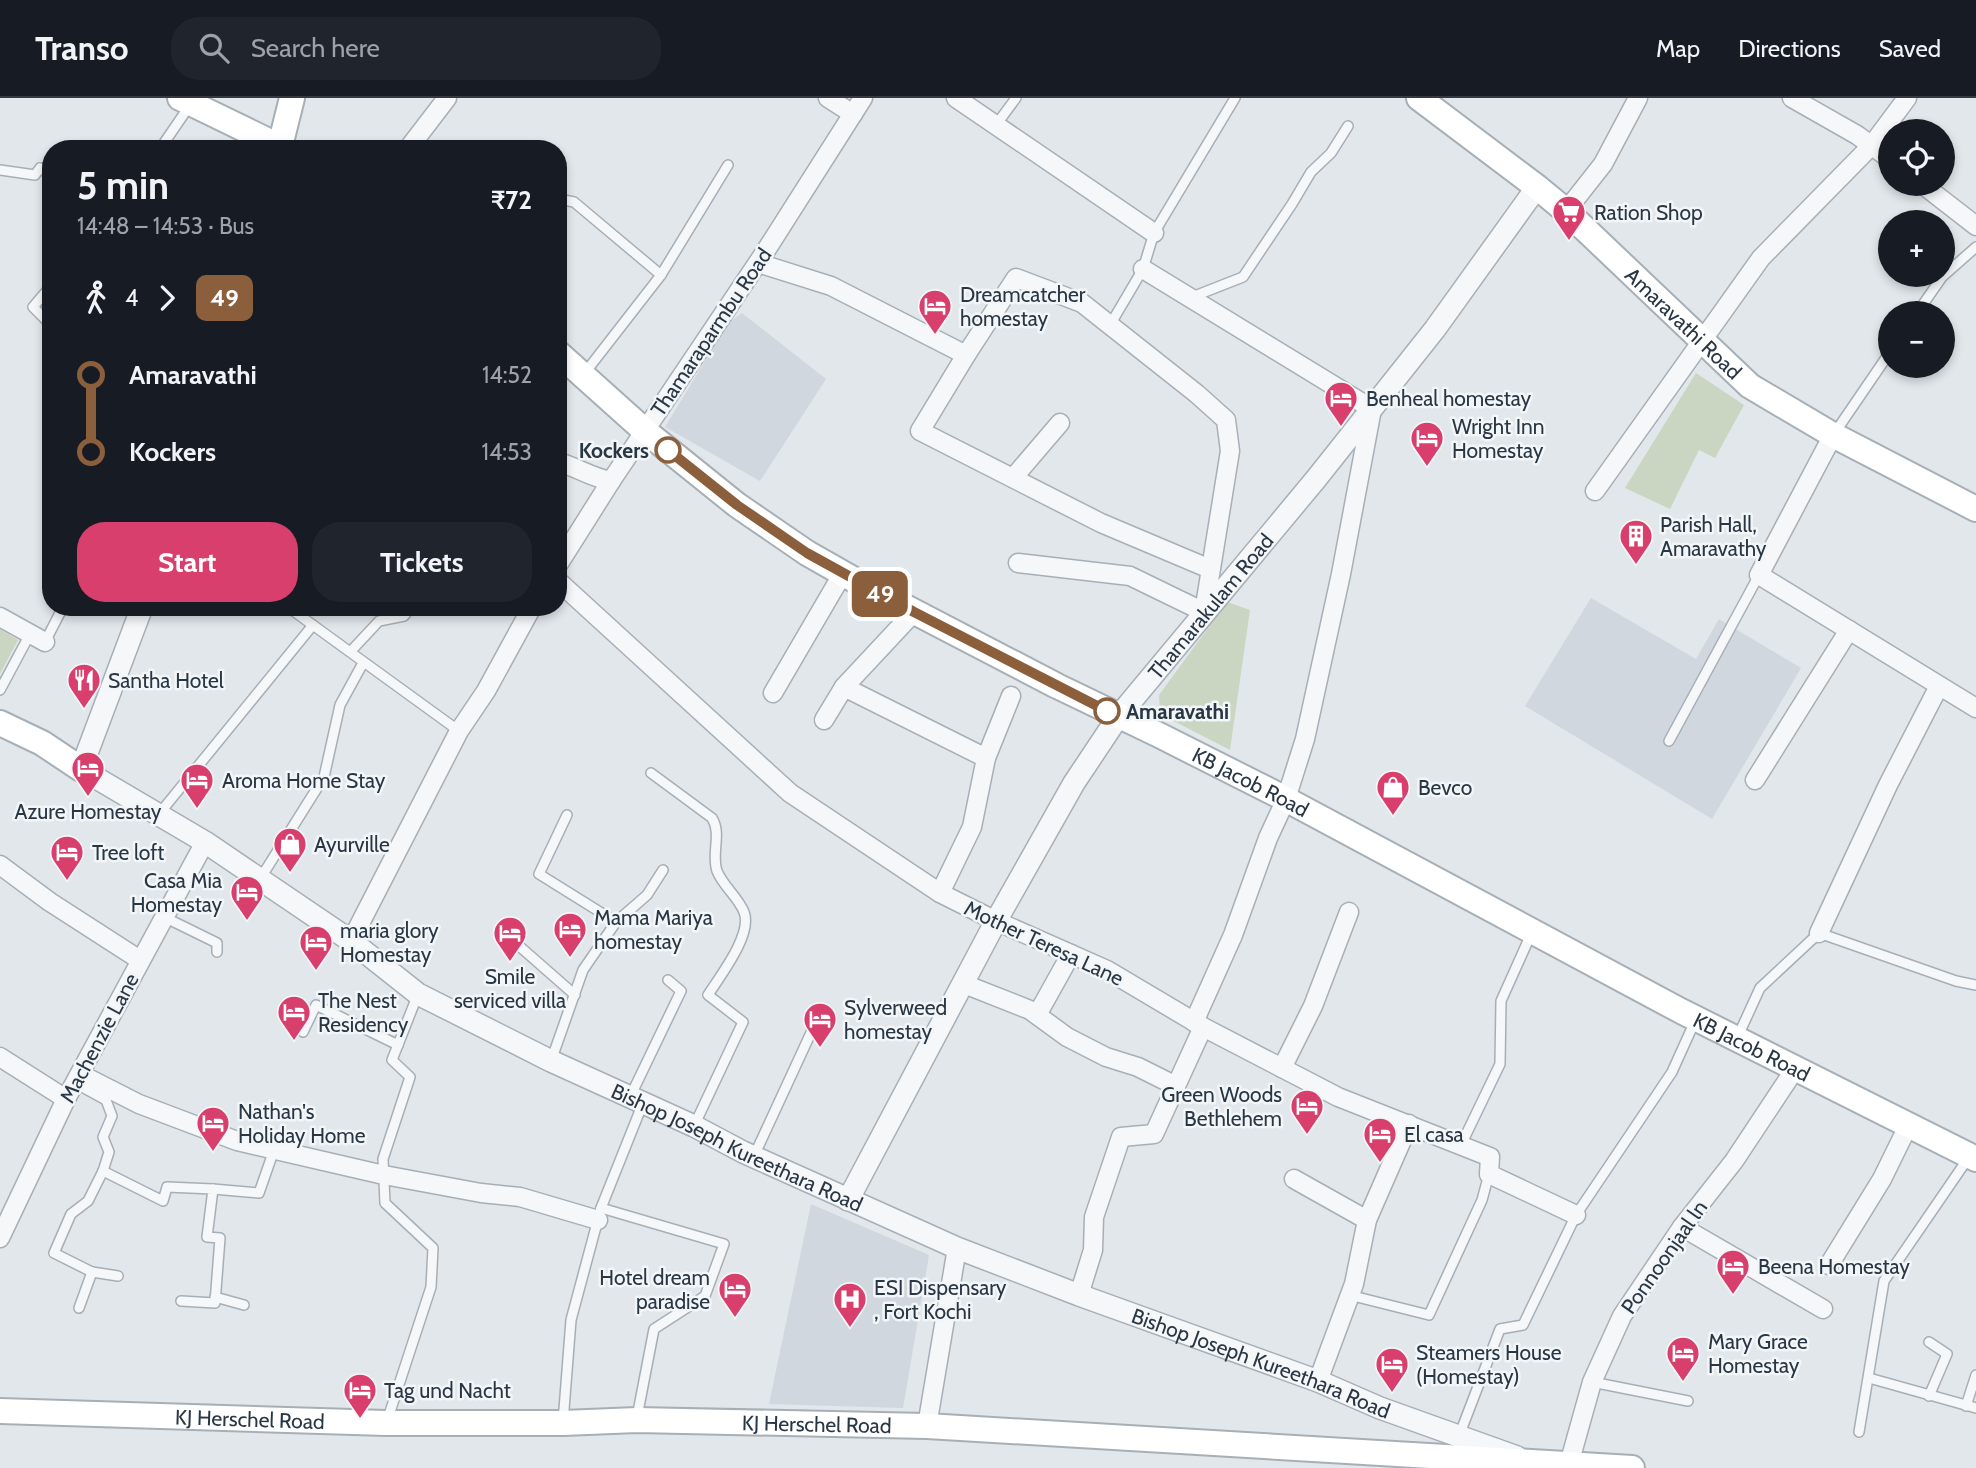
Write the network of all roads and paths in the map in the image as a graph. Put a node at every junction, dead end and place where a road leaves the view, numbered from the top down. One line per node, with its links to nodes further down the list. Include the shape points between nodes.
1 (292, 98): 18 (main road)
2 (447, 98): 19 (street)
3 (828, 98): 13 (street)
4 (863, 98): 13 (street, Thamaraparmbu Road)
5 (956, 98): 14 (street)
6 (1016, 98): 14 (lane)
7 (1235, 98): 30 (lane)
8 (1419, 98): 25 (main road, Amaravathi Road)
9 (1638, 98): 28 (street, via 1603,164)
10 (1792, 98): 20 (street)
11 (1907, 98): 20 (street)
12 (186, 101): 16 (lane); 17 (main road)
13 (853, 114): 32 (street, Thamaraparmbu Road)
14 (996, 125): 30 (street)
15 (1348, 126): 36 (lane, via 1311,172 1243,277)
16 (165, 140)
17 (265, 140)
18 (283, 140)
19 (415, 140)
20 (1872, 145): 21 (street); 40 (street, via 1761,258)
21 (1878, 150)
22 (728, 165): 34 (lane)
23 (42, 169): 24 (lane, via 35,175)
24 (0, 170)
25 (1537, 187): 28 (main road, Amaravathi Road); 45 (street, Thamarakulam Road)
26 (1937, 196): 29 (street)
27 (567, 201): 34 (lane)
28 (1566, 211): 40 (main road, Amaravathi Road)
29 (1976, 226)
30 (1154, 233): 33 (lane)
31 (1976, 247): 37 (lane, via 1942,277)
32 (758, 262): 41 (street, via 831,286); 47 (street, Thamaraparmbu Road)
33 (1143, 269): 36 (street); 39 (lane)
34 (661, 275): 44 (lane)
35 (42, 296): 38 (lane, via 33,307)
36 (1190, 298): 45 (street)
37 (1925, 301)
38 (42, 316)
39 (1110, 325): 41 (street, via 1082,303 1016,278); 56 (street, via 1226,420 1230,451)
40 (1702, 343): 48 (main road, Amaravathi Road, via 1750,386); 52 (street)
41 (966, 355): 50 (street, via 920,431)
42 (567, 361): 44 (main road, KB Jacob Road)
43 (1878, 369): 48 (lane)
44 (583, 375): 47 (main road, KB Jacob Road)
45 (1372, 409): 61 (street, Thamarakulam Road); 88 (street, via 1305,739)
46 (1060, 423): 50 (street)
47 (645, 431): 51 (street, Thamaraparmbu Road); 57 (main road, KB Jacob Road, via 737,505)
48 (1833, 435): 53 (main road, Amaravathi Road); 58 (street)
49 (567, 464): 51 (street, via 596,479)
50 (1013, 478): 56 (street, via 1101,523)
51 (611, 481): 54 (street, Thamaraparmbu Road)
52 (1595, 491)
53 (1973, 502)
54 (567, 551)
55 (1018, 563): 61 (street, via 1130,576)
56 (1210, 569): 61 (street)
57 (843, 573): 60 (main road, KB Jacob Road); 76 (street)
58 (1759, 575): 69 (street); 83 (lane)
59 (567, 589): 95 (street, Mother Teresa Lane, via 790,793)
60 (914, 612): 74 (street); 79 (main road, KB Jacob Road)
61 (1203, 612): 79 (street, Thamarakulam Road)
62 (56, 616): 70 (lane)
63 (139, 616): 85 (street)
64 (300, 616): 68 (lane)
65 (404, 616): 71 (lane, via 379,621)
66 (527, 616): 82 (street)
67 (0, 617): 70 (street)
68 (313, 625): 71 (lane); 89 (lane)
69 (1849, 631): 73 (street); 87 (street)
70 (38, 638): 75 (lane)
71 (351, 651): 72 (lane)
72 (363, 663): 82 (lane); 94 (lane, via 340,705 324,777)
73 (1939, 686): 78 (street); 101 (street)
74 (844, 687): 80 (street); 84 (street)
75 (0, 690)
76 (773, 693)
77 (1011, 695): 84 (street)
78 (1976, 708)
79 (1118, 717): 88 (main road, KB Jacob Road); 99 (street, Thamarakulam Road, via 1074,783)
80 (824, 720)
81 (0, 723): 85 (main road, Bishop Joseph Kureethara Road)
82 (459, 731): 103 (street)
83 (1669, 741)
84 (986, 758): 95 (street, via 972,827)
85 (81, 769): 89 (street, Bishop Joseph Kureethara Road)
86 (651, 773): 128 (lane, via 717,825 718,872 745,913 746,929 708,995 743,1022)
87 (1755, 780)
88 (1286, 799): 100 (main road, KB Jacob Road); 115 (street)
89 (159, 814): 91 (street, Bishop Joseph Kureethara Road)
90 (567, 815): 98 (lane, via 538,874)
91 (205, 842): 94 (street, Bishop Joseph Kureethara Road); 97 (street, Machenzie Lane)
92 (0, 865): 106 (street)
93 (663, 870): 98 (lane, via 647,895)
94 (260, 879): 103 (street, Bishop Joseph Kureethara Road)
95 (940, 893): 99 (street, Mother Teresa Lane)
96 (1349, 912): 121 (street, via 1313,1006)
97 (164, 917): 104 (lane, via 217,943); 106 (street, Machenzie Lane)
98 (616, 922): 111 (lane, via 583,970)
99 (996, 922): 105 (street, Mother Teresa Lane); 108 (street, Thamarakulam Road)
100 (1532, 932): 113 (main road, KB Jacob Road); 130 (lane, via 1501,1001 1500,1064)
101 (1819, 933): 109 (lane); 117 (lane, via 1760,988)
102 (510, 938): 111 (lane)
103 (351, 941): 110 (street, Bishop Joseph Kureethara Road)
104 (217, 952)
105 (1071, 954): 112 (street); 115 (street, Mother Teresa Lane)
106 (140, 960): 123 (street, Machenzie Lane)
107 (668, 980): 126 (lane, via 681,991)
108 (964, 984): 112 (street); 139 (street, Thamarakulam Road)
109 (1976, 985)
110 (418, 994): 118 (lane); 120 (street, Bishop Joseph Kureethara Road)
111 (575, 995): 120 (lane)
112 (1037, 1015): 124 (street, via 1067,1037)
113 (1696, 1019): 117 (main road, KB Jacob Road); 141 (lane, via 1672,1072)
114 (815, 1024): 132 (lane)
115 (1199, 1025): 121 (street, Mother Teresa Lane); 124 (street)
116 (303, 1032): 118 (lane, via 316,1005)
117 (1737, 1039): 122 (main road, KB Jacob Road)
118 (398, 1045): 136 (lane, via 392,1060 410,1077 383,1158)
119 (0, 1057): 125 (street)
120 (551, 1061): 126 (street, Bishop Joseph Kureethara Road)
121 (1282, 1068): 127 (street, Mother Teresa Lane, via 1338,1097)
122 (1795, 1069): 129 (main road, KB Jacob Road); 143 (street, Ponnoonjaal ln, via 1734,1161)
123 (77, 1079): 125 (street, Machenzie Lane); 131 (street, via 237,1141); 134 (lane, via 106,1100 112,1116 103,1137 109,1152)
124 (1176, 1086): 149 (street, via 1154,1134 1121,1138 1094,1217 1093,1250)
125 (66, 1099): 144 (street, Machenzie Lane)
126 (637, 1100): 128 (street, Bishop Joseph Kureethara Road); 140 (lane)
127 (1409, 1124): 130 (street, Mother Teresa Lane); 142 (street)
128 (694, 1126): 132 (street, Bishop Joseph Kureethara Road)
129 (1908, 1126): 133 (main road, KB Jacob Road); 146 (street, via 1882,1179)
130 (1461, 1145): 135 (street, Mother Teresa Lane, via 1490,1157)
131 (274, 1150): 136 (street); 138 (lane, via 259,1193)
132 (754, 1156): 139 (street, Bishop Joseph Kureethara Road)
133 (1973, 1157): 158 (lane, via 1884,1281)
134 (103, 1171): 138 (lane, via 163,1201 167,1187); 147 (lane, via 88,1201 71,1214 54,1253)
135 (1489, 1174): 141 (street); 150 (lane, via 1482,1200 1429,1315)
136 (384, 1175): 140 (street); 166 (lane, via 385,1203 433,1248 430,1287)
137 (1294, 1179): 142 (street)
138 (213, 1189): 151 (lane, via 207,1237 220,1238)
139 (848, 1200): 145 (street, Bishop Joseph Kureethara Road)
140 (599, 1214): 165 (lane, via 724,1244 705,1296 654,1329); 167 (lane, via 571,1320)
141 (1576, 1215): 170 (lane, via 1524,1325 1500,1329)
142 (1367, 1220): 150 (street)
143 (1682, 1227): 155 (street); 160 (street, Ponnoonjaal ln, via 1622,1316)
144 (0, 1238)
145 (957, 1248): 149 (street, Bishop Joseph Kureethara Road); 168 (street)
146 (1829, 1265)
147 (92, 1272): 148 (lane); 154 (lane)
148 (118, 1276)
149 (1079, 1295): 159 (street, Bishop Joseph Kureethara Road)
150 (1349, 1295): 159 (street)
151 (215, 1297): 152 (lane, via 215,1303); 153 (lane)
152 (181, 1301)
153 (244, 1305)
154 (79, 1308)
155 (1823, 1309)
156 (1929, 1342): 161 (lane, via 1947,1354)
157 (1976, 1375): 163 (lane)
158 (1869, 1378): 161 (lane); 169 (lane)
159 (1318, 1381): 170 (street, Bishop Joseph Kureethara Road)
160 (1592, 1382): 162 (lane); 173 (street, Ponnoonjaal ln)
161 (1929, 1396): 163 (lane)
162 (1688, 1401)
163 (1971, 1407)
164 (0, 1411): 166 (main road, KJ Herschel Road)
165 (637, 1419): 167 (main road, KJ Herschel Road); 168 (main road, KJ Herschel Road)
166 (386, 1423): 167 (main road, KJ Herschel Road)
167 (563, 1423)
168 (927, 1426): 172 (main road, KJ Herschel Road)
169 (1859, 1432)
170 (1459, 1436): 171 (street, Bishop Joseph Kureethara Road)
171 (1529, 1461): 172 (main road, KJ Herschel Road); 173 (main road, KJ Herschel Road)
172 (1395, 1462)
173 (1569, 1464): 174 (main road, KJ Herschel Road)
174 (1632, 1468)

